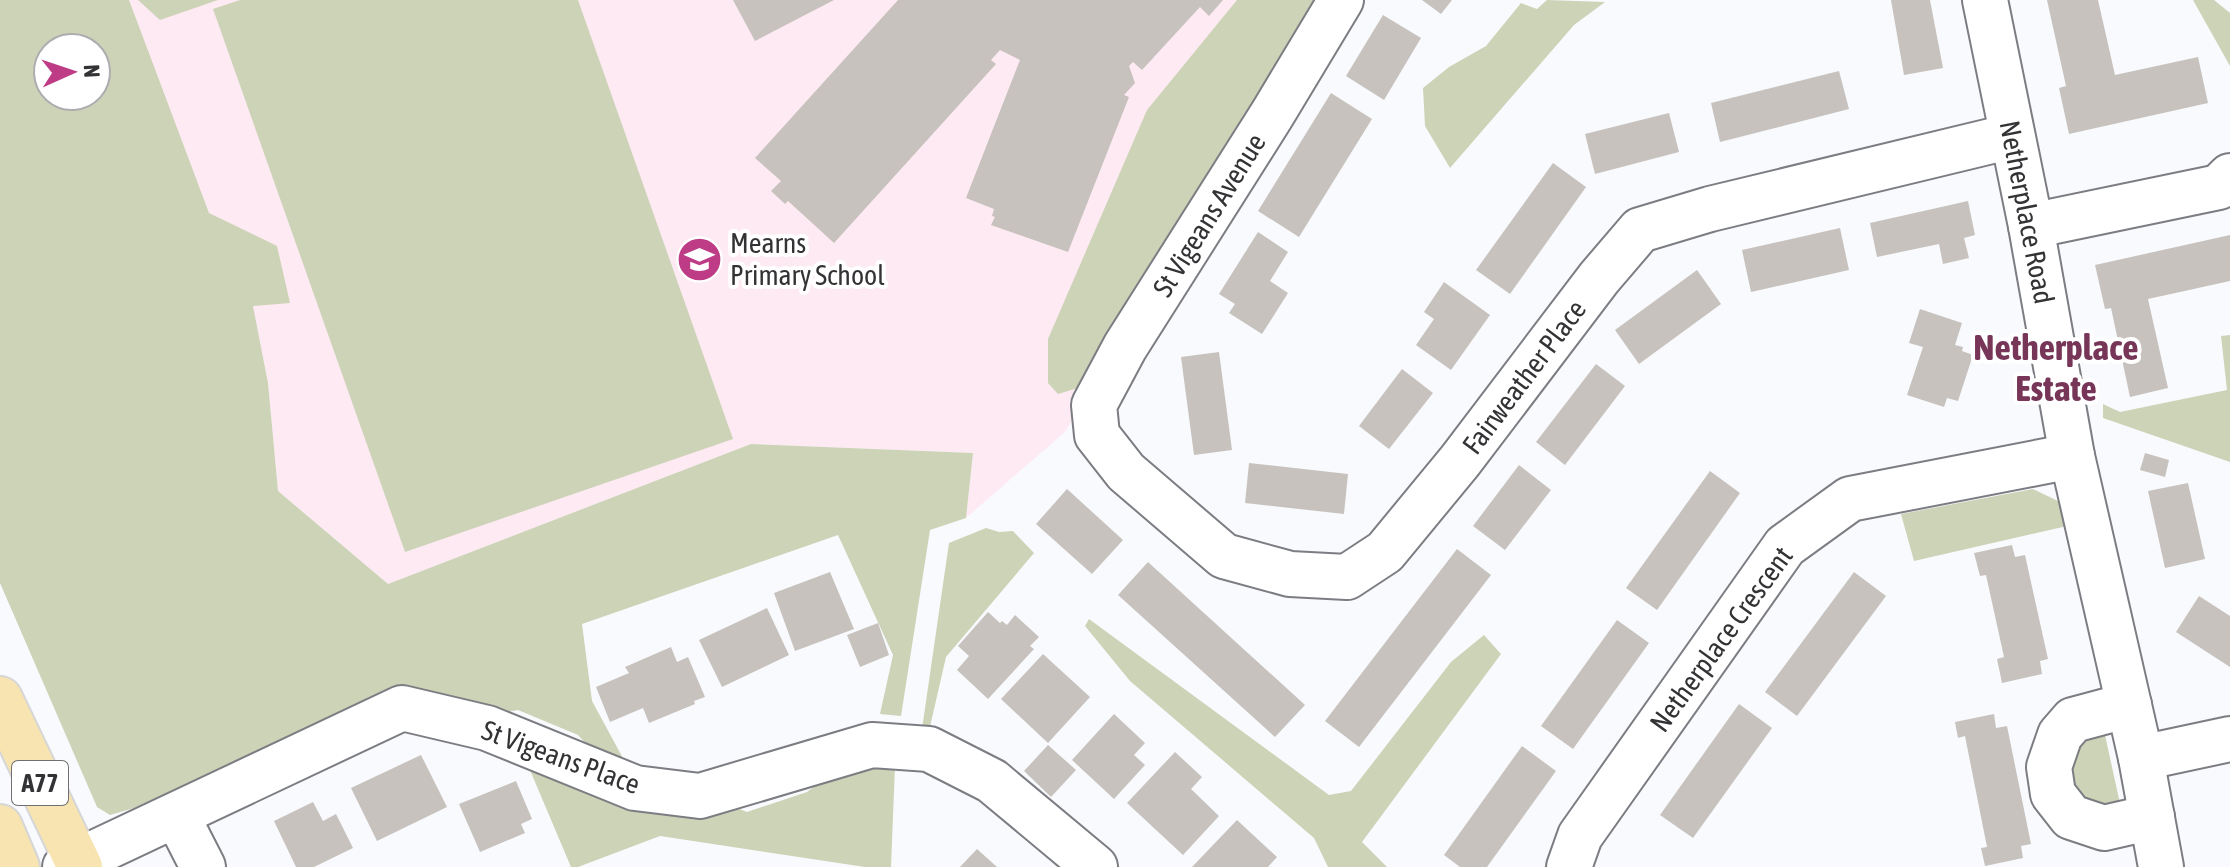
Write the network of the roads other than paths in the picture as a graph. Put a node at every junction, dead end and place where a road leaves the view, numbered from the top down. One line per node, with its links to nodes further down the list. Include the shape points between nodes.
1 (1341, 0): 6 (street, St Vigeans Avenue, via 1125,347 1094,405)
2 (1985, 0): 3 (street, Netherplace Road)
3 (2012, 136): 5 (street, Netherplace Road); 6 (street, Fairweather Place, via 1640,230 1385,552 1347,577 1290,574 1224,556 1126,472)
4 (2230, 176): 5 (street, via 2219,187)
5 (2031, 226): 7 (street, Netherplace Road)
6 (1097, 435)
7 (2072, 456): 9 (street, Netherplace Road); 19 (street, Netherplace Crescent, via 1850,499 1785,546 1580,836)
8 (0, 699): 15 (main road, A77)
9 (2129, 705): 11 (street, Netherplace Road); 13 (street, via 2073,720 2060,735 2049,767 2053,794 2071,817 2104,828)
10 (2230, 739): 11 (street)
11 (2141, 758): 13 (street, Netherplace Road)
12 (177, 816): 15 (street, St Vigeans Place); 17 (street); 18 (street, St Vigeans Place, via 402,708 487,728 635,788 700,796 872,745 929,749 992,781)
13 (2152, 817): 20 (street, Netherplace Road)
14 (0, 827): 16 (main road, A77)
15 (74, 865)
16 (17, 867)
17 (203, 867)
18 (1095, 867)
19 (1569, 867)
20 (2161, 867)

